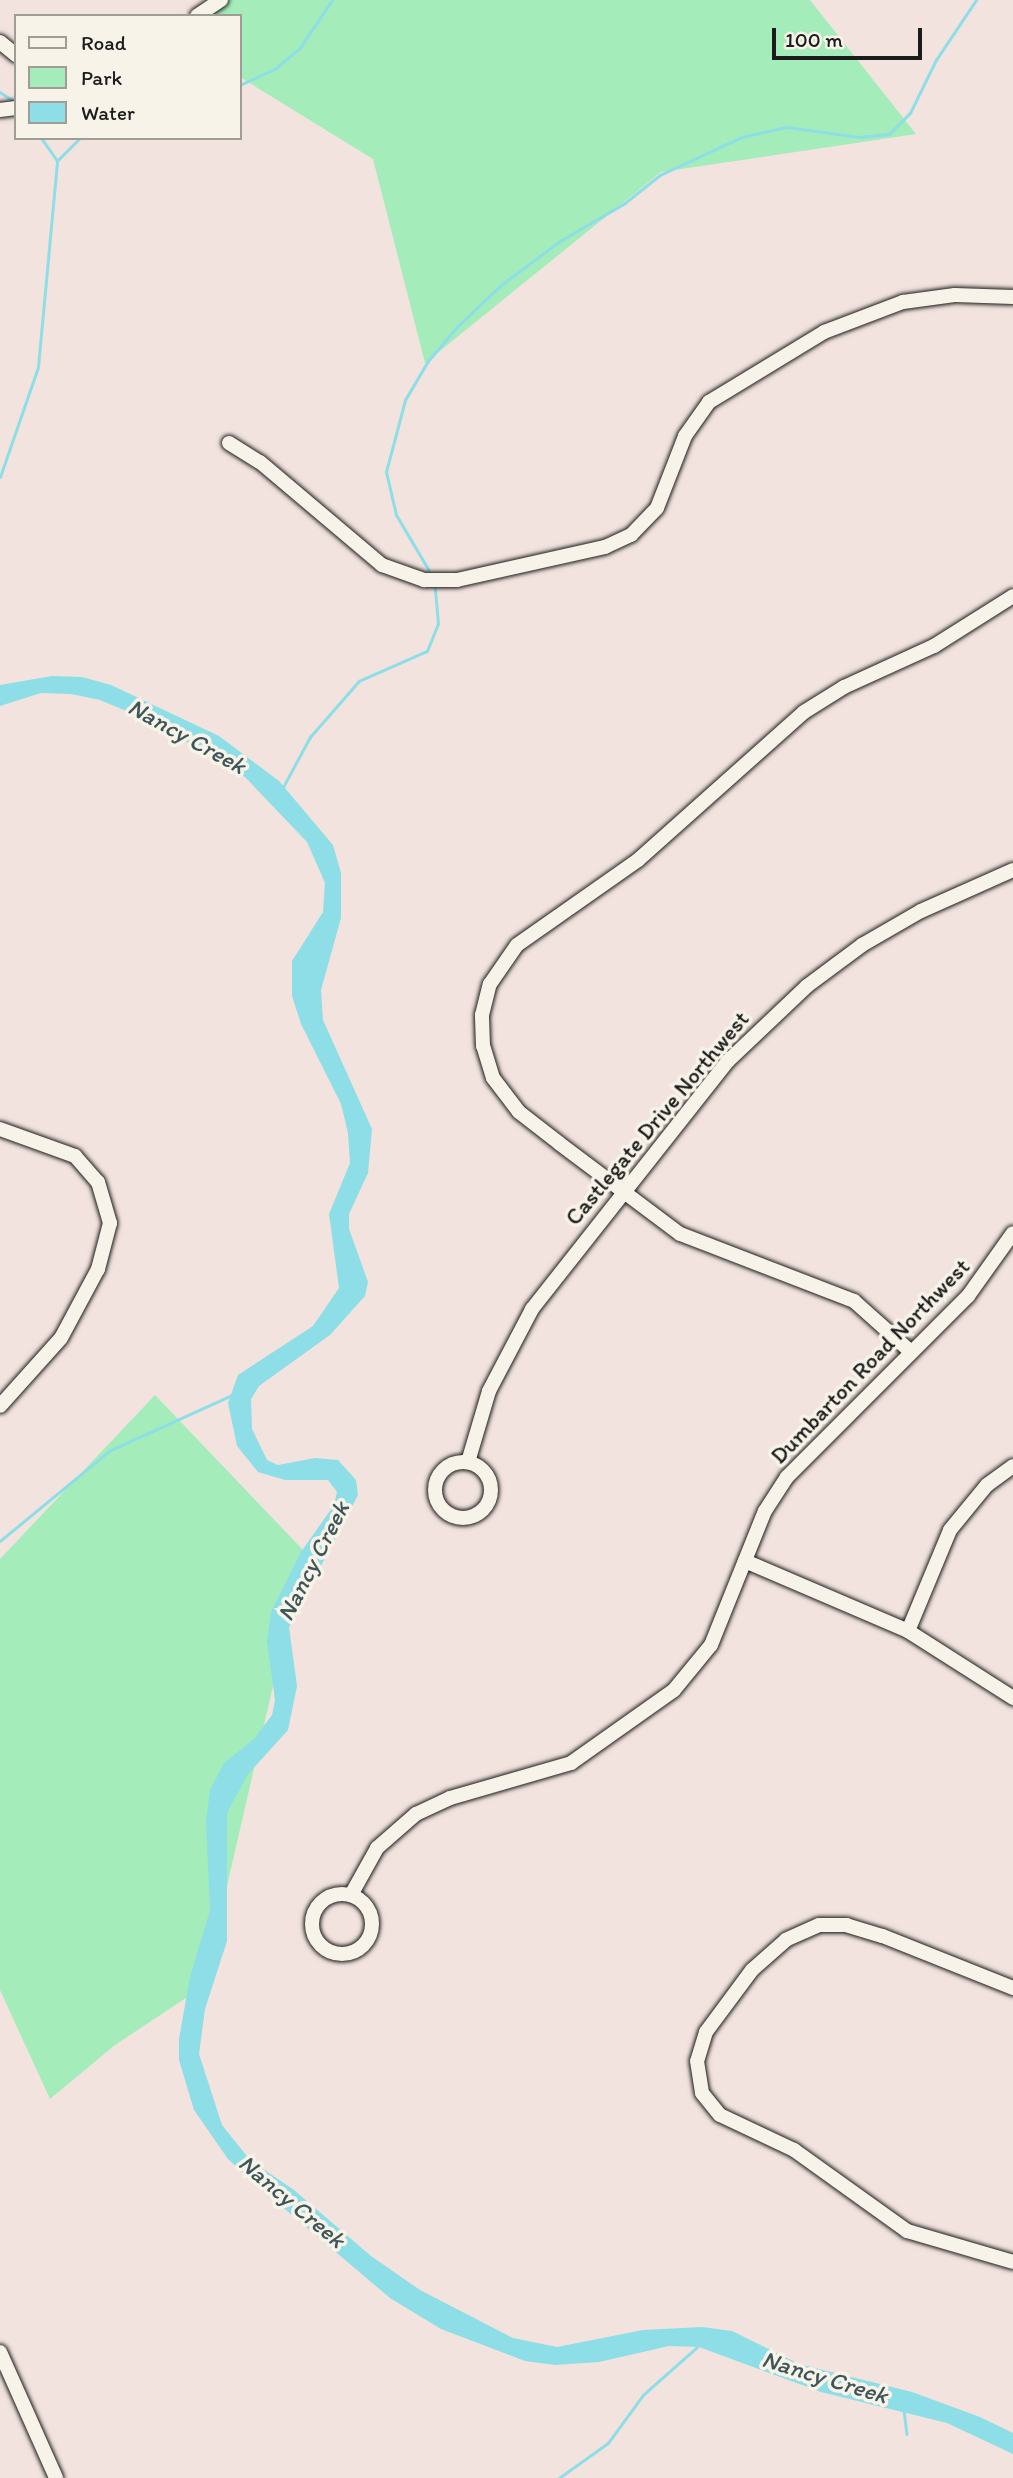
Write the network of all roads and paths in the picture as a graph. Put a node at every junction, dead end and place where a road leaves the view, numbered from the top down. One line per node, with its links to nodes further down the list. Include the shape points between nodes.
1 (221, 0): 2 (street)
2 (200, 14)
3 (0, 42): 4 (street)
4 (14, 53)
5 (1013, 297): 6 (street, via 955,295 903,302 824,332 709,402 685,436 657,508 631,536 605,547 457,580 424,580 382,565 260,462)
6 (229, 443)
7 (1013, 596): 10 (street, via 934,646 844,687 804,712 638,860 527,936 497,970 485,999 482,1031 494,1078 519,1112)
8 (1013, 870): 10 (street, Castlegate Drive Northwest, via 891,927 807,986 728,1061)
9 (0, 1129): 13 (street, via 75,1156 98,1182 110,1223 102,1258 61,1338)
10 (622, 1192): 12 (street, via 698,1243 854,1301); 14 (street, Castlegate Drive Northwest, via 518,1331 489,1391)
11 (1013, 1233): 12 (street, Dumbarton Road Northwest, via 982,1280)
12 (910, 1351): 16 (street, Dumbarton Road Northwest, via 869,1400 787,1477 765,1511)
13 (0, 1406)
14 (468, 1462): 14 (street, via 449,1465 436,1479 440,1507 457,1517 482,1511 491,1496 484,1471)
15 (1013, 1466): 17 (street, via 987,1485 950,1530)
16 (745, 1561): 17 (street); 19 (street, Dumbarton Road Northwest, via 711,1645 674,1690 571,1763 450,1798 416,1814 377,1848)
17 (908, 1631): 18 (street)
18 (1013, 1698)
19 (351, 1895): 19 (street, via 323,1900 312,1917 319,1945 337,1955 364,1945 372,1927 367,1908)
20 (1013, 1987): 21 (street, via 973,1976 882,1936 848,1926 819,1925 786,1940 752,1970 706,2032 697,2062 702,2093 720,2115 794,2150 907,2231)
21 (1013, 2262)
22 (0, 2352): 23 (street)
23 (56, 2478)

